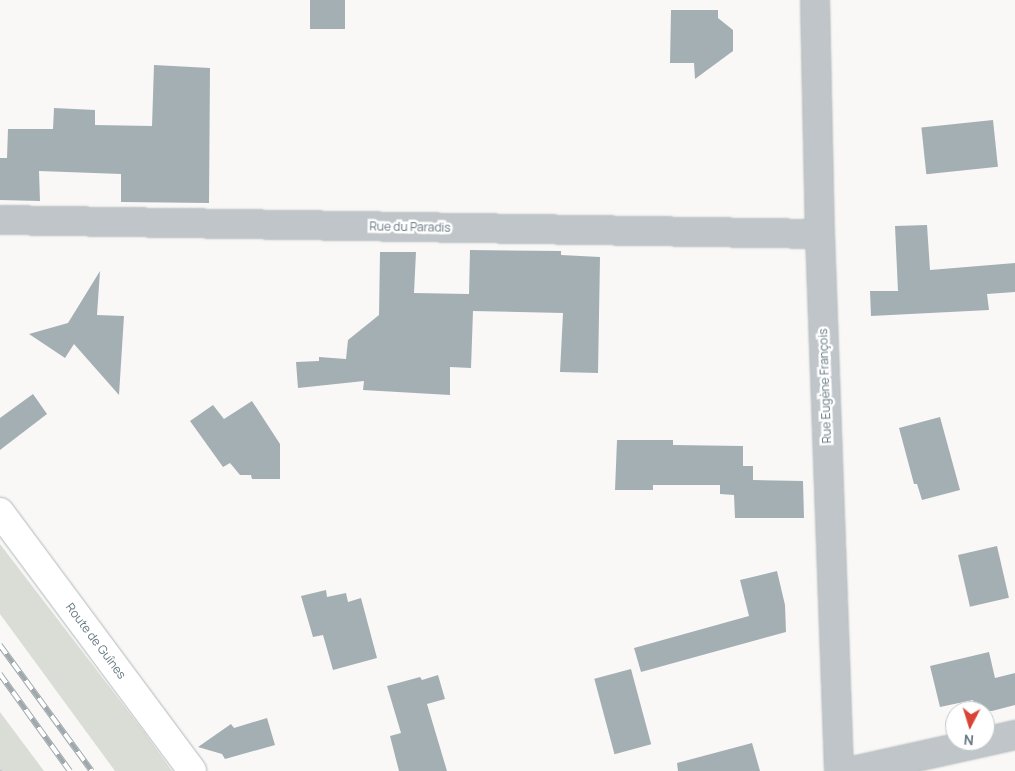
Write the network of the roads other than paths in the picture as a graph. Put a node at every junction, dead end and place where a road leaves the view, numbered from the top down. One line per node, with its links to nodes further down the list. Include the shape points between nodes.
1 (815, 0): 3 (street, Rue Eugène François)
2 (0, 220): 3 (street, Rue du Paradis)
3 (820, 234): 7 (street, Rue Eugène François)
4 (0, 512): 6 (main road, Route de Guînes)
5 (1015, 735): 8 (street)
6 (192, 771)
7 (838, 771)
8 (853, 771)

